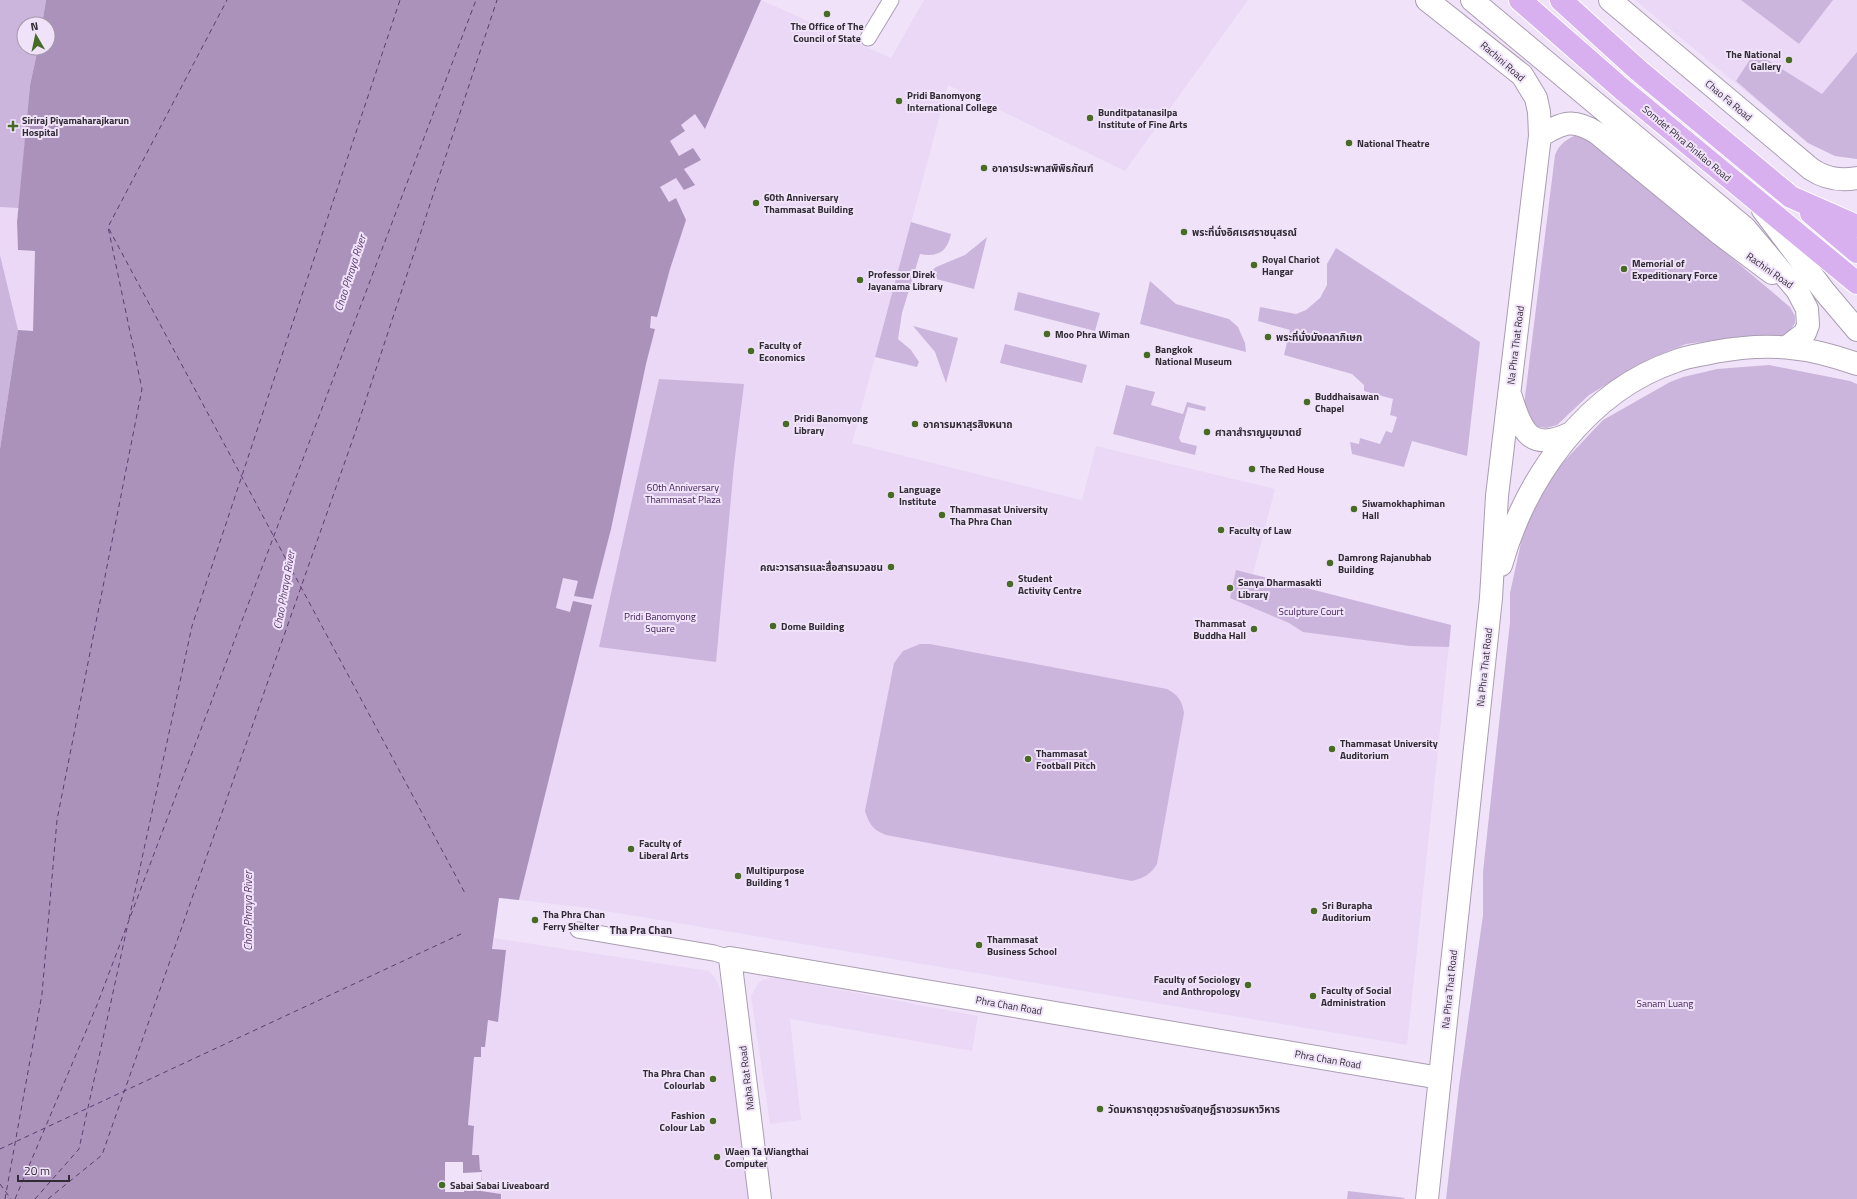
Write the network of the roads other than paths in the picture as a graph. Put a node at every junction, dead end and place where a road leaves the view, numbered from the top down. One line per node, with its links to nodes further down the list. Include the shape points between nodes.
1 (891, 0): 7 (street)
2 (1427, 0): 8 (street, Rachini Road, via 1522,75 1536,98)
3 (1472, 0): 15 (street, Rachini Road, via 1745,228)
4 (1520, 0): 11 (main road, Somdet Phra Pinklao Road, via 1623,90)
5 (1561, 0): 10 (main road, via 1638,70)
6 (1610, 0): 9 (street, Chao Fa Road, via 1811,169 1830,178)
7 (868, 38)
8 (1540, 136): 15 (street, Rachini Road, via 1569,123 1583,124 1598,133 1720,234); 19 (street, Na Phra That Road)
9 (1857, 178)
10 (1791, 197): 12 (main road); 13 (main road)
11 (1756, 200): 14 (main road, Somdet Phra Pinklao Road); 16 (street, via 1824,291)
12 (1857, 226)
13 (1857, 252)
14 (1857, 283)
15 (1797, 290): 17 (street, via 1807,309 1808,326 1801,338)
16 (1857, 330)
17 (1788, 346): 18 (street, via 1830,354); 20 (street, via 1736,348 1671,363 1637,378 1592,411)
18 (1857, 364)
19 (1509, 393): 20 (street, via 1520,425 1536,440 1545,442); 21 (street, Na Phra That Road, via 1497,496)
20 (1571, 433): 21 (street, via 1549,462 1518,515)
21 (1491, 598): 24 (street, Na Phra That Road)
22 (578, 930): 23 (street, Phra Chan Road)
23 (722, 955): 24 (street, Phra Chan Road); 25 (street, Maha Rat Road)
24 (1440, 1078): 26 (street, Na Phra That Road)
25 (760, 1199)
26 (1427, 1199)

